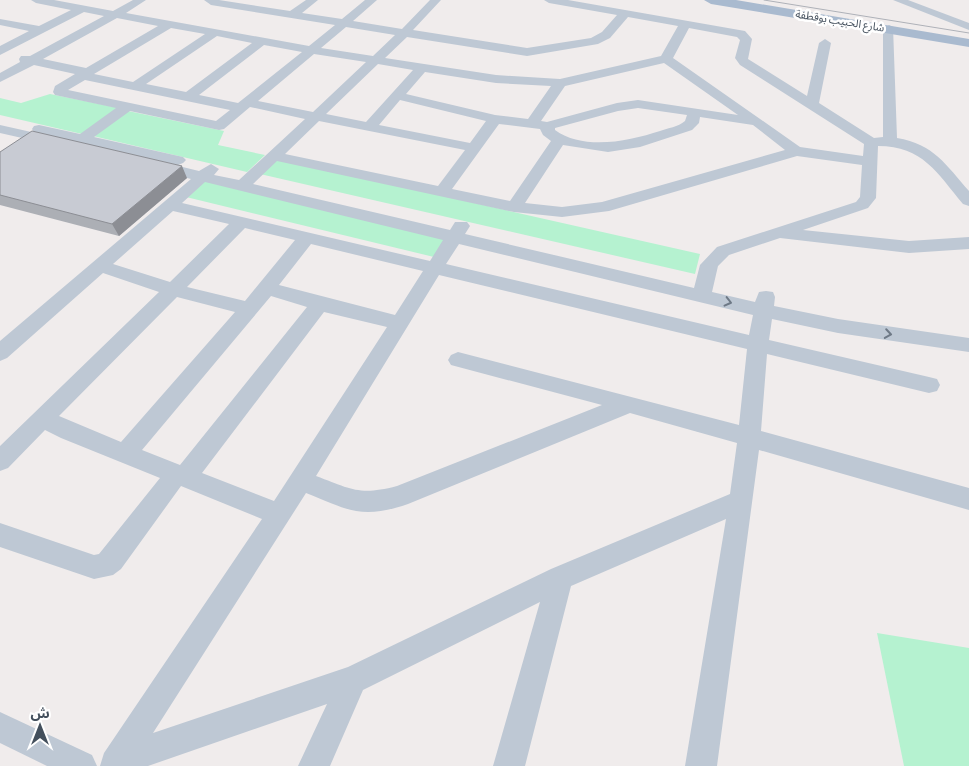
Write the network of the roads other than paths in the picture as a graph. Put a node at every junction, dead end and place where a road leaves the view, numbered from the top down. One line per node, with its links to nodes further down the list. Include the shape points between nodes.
1 (36, 0): 13 (street)
2 (140, 0): 15 (street)
3 (209, 0): 17 (street)
4 (312, 0): 17 (street)
5 (372, 0): 20 (street)
6 (436, 0): 25 (street)
7 (549, 0): 14 (street)
8 (627, 0): 14 (street)
9 (711, 0): 22 (main road, شارع الحبيب بوقطفة)
10 (742, 0): 26 (main road, شارع الحبيب بوقطفة)
11 (906, 1): 16 (street)
12 (942, 4): 16 (street)
13 (83, 8): 15 (street); 23 (street)
14 (622, 13): 21 (street); 30 (street, via 606,35 594,41 536,52)
15 (116, 14): 19 (street); 33 (street)
16 (932, 14): 26 (street)
17 (292, 15): 20 (street)
18 (0, 22): 23 (street)
19 (169, 24): 24 (street); 36 (street)
20 (346, 24): 25 (street); 29 (street)
21 (685, 24): 32 (street); 43 (street, via 745,36 741,58 744,62)
22 (889, 29): 26 (main road, شارع الحبيب بوقطفة); 57 (street)
23 (41, 30): 31 (street)
24 (216, 32): 27 (street); 40 (street)
25 (404, 33): 30 (street); 34 (street)
26 (969, 37)
27 (262, 41): 29 (street); 42 (street)
28 (825, 43): 43 (street)
29 (312, 50): 34 (street); 44 (street)
30 (517, 51): 38 (street)
31 (0, 53): 33 (street)
32 (666, 59): 39 (street); 50 (street)
33 (30, 60): 36 (street); 37 (street)
34 (375, 60): 35 (street); 47 (street)
35 (422, 67): 38 (street); 41 (street)
36 (84, 74): 40 (street); 45 (street, via 60,92)
37 (0, 78)
38 (496, 79): 39 (street)
39 (560, 83): 51 (street)
40 (135, 86): 42 (street)
41 (398, 96): 48 (street); 53 (street)
42 (188, 97): 44 (street)
43 (812, 104): 58 (street)
44 (245, 106): 45 (street, via 223,125 214,126); 47 (street)
45 (125, 108): 55 (street)
46 (694, 113): 50 (street); 52 (street, via 638,104); 56 (street, via 692,123 686,127 620,147)
47 (315, 117): 53 (street); 61 (street)
48 (495, 119): 51 (street); 59 (street)
49 (0, 120): 55 (street)
50 (758, 122): 60 (street)
51 (532, 124): 52 (street)
52 (547, 126): 56 (street, via 548,132)
53 (369, 128): 59 (street)
54 (0, 129): 63 (street)
55 (82, 139): 63 (street)
56 (559, 140): 68 (street)
57 (890, 141): 58 (street); 66 (street, via 929,154)
58 (871, 142): 62 (street)
59 (475, 148): 65 (street)
60 (796, 152): 62 (street); 68 (street, via 603,207 562,212)
61 (274, 156): 64 (street); 65 (street)
62 (871, 162): 71 (street, via 868,198 862,206)
63 (207, 172): 64 (street); 67 (street)
64 (247, 182): 70 (street)
65 (442, 192): 68 (street)
66 (969, 201)
67 (170, 205): 69 (street); 74 (street)
68 (514, 207)
69 (242, 221): 72 (street); 77 (street)
70 (458, 231): 75 (street); 78 (street)
71 (778, 234): 73 (street, via 910,247); 78 (street, via 723,251 713,258 707,268)
72 (308, 236): 75 (street); 76 (street)
73 (969, 243)
74 (100, 266): 77 (street); 86 (street)
75 (434, 268): 82 (street); 84 (street)
76 (267, 288): 79 (street); 81 (street)
77 (172, 289): 81 (street); 90 (street)
78 (703, 289): 80 (street)
79 (320, 304): 82 (street); 94 (street)
80 (764, 304): 83 (street, via 944,330); 84 (street); 85 (street, one-way to 85, via 838,326)
81 (248, 309): 92 (street)
82 (400, 323): 95 (street)
83 (969, 330)
84 (757, 344): 88 (street); 91 (street)
85 (969, 345)
86 (0, 353)
87 (458, 360): 89 (street)
88 (929, 385)
89 (629, 404): 91 (street); 95 (street, via 399,496 376,502 357,502)
90 (43, 418): 92 (street); 93 (street)
91 (749, 438): 96 (street); 97 (street)
92 (125, 454): 94 (street)
93 (0, 461)
94 (181, 476): 98 (street); 99 (street, via 104,566 94,567)
95 (300, 480): 98 (street)
96 (969, 499)
97 (741, 500): 100 (street); 107 (street)
98 (279, 514): 103 (street)
99 (0, 535)
100 (560, 578): 101 (street); 106 (street)
101 (352, 680): 103 (street); 105 (street)
102 (0, 726): 104 (street)
103 (115, 764)
104 (81, 766)
105 (314, 766)
106 (509, 766)
107 (700, 766)

